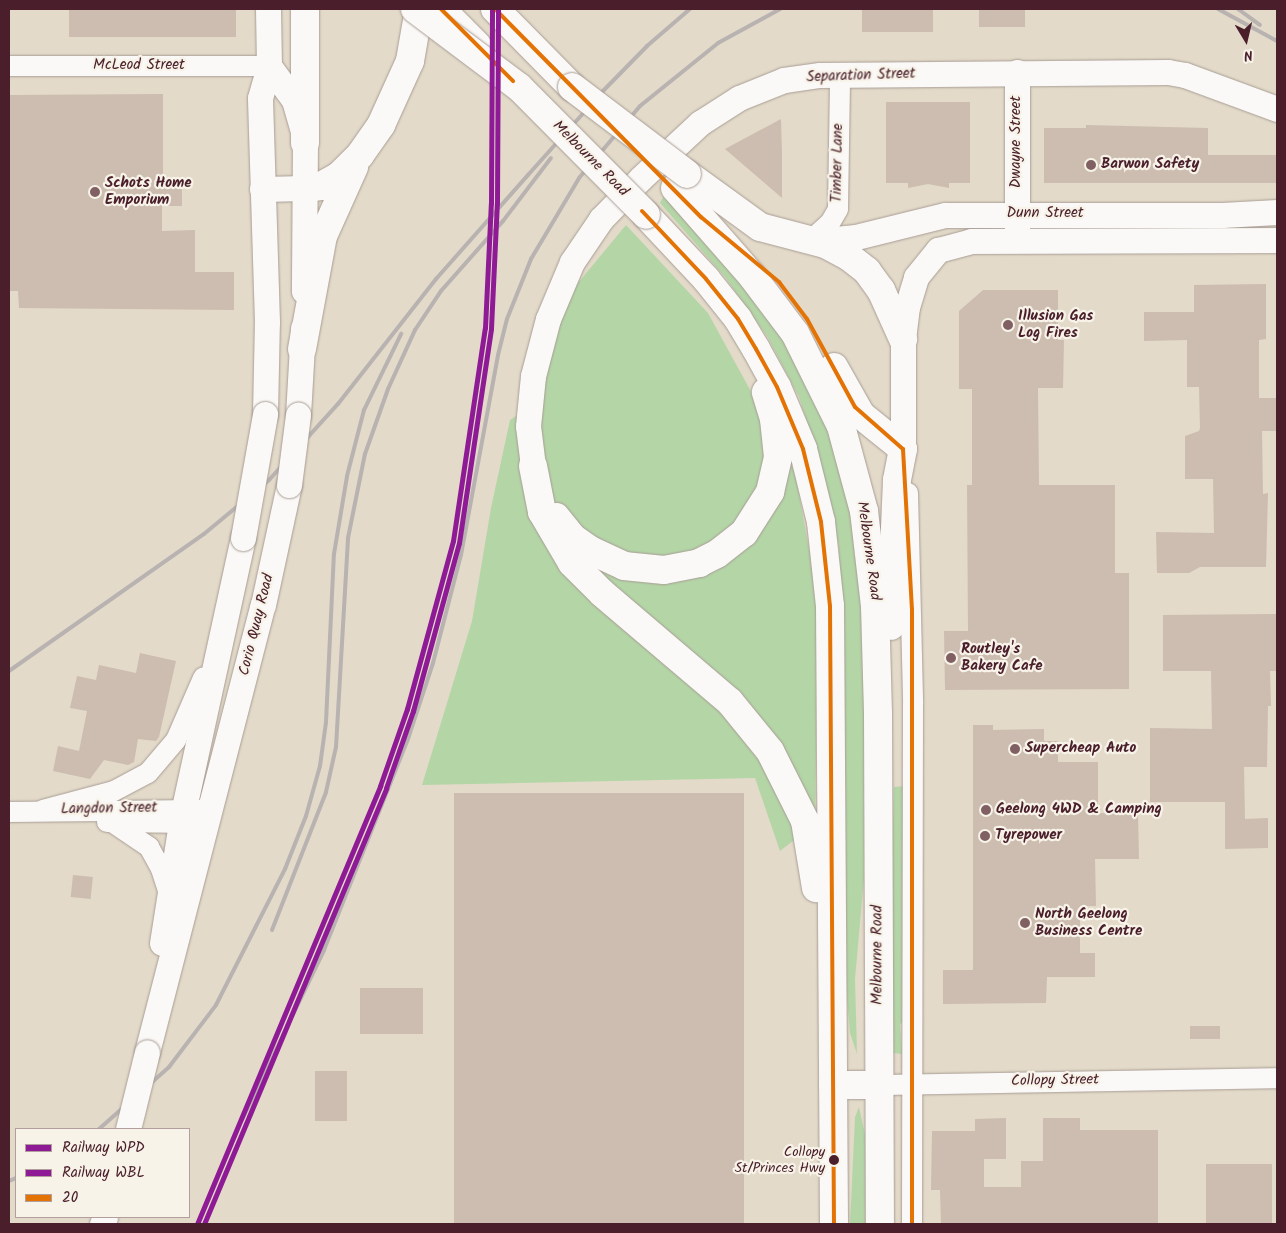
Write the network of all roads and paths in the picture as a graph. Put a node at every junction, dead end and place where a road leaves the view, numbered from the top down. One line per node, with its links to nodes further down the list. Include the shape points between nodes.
1 (268, 9): 8 (main road, Corio Quay Road)
2 (304, 9): 13 (highway)
3 (415, 9): 11 (highway, bridge)
4 (419, 9): 14 (highway, via 415,42 407,69 381,125)
5 (441, 9): 11 (highway, Melbourne Road, bridge)
6 (495, 9): 15 (highway, bridge, via 572,87)
7 (9, 66): 8 (street, McLeod Street)
8 (269, 66): 13 (main road, Corio Quay Road, via 294,100); 17 (main road, Corio Quay Road, via 260,98)
9 (1017, 72): 10 (main road, Separation Street); 12 (main road, Separation Street, via 1177,73); 19 (main road, Dwayne Street)
10 (840, 75): 21 (street, Timber Lane, via 839,198 834,219); 28 (main road, Separation Street, via 784,80 739,98 686,136 601,219 572,262 540,346 528,403)
11 (519, 87): 24 (highway, Melbourne Road, bridge, via 706,278)
12 (1277, 109)
13 (305, 143): 16 (main road, Corio Quay Road)
14 (360, 155): 16 (highway, via 332,181); 26 (highway, via 323,236)
15 (681, 181): 20 (highway, Melbourne Road); 21 (highway, via 760,227)
16 (305, 188): 17 (main road); 26 (main road, Corio Quay Road)
17 (262, 189): 29 (main road, Corio Quay Road, bridge, via 267,322 265,414)
18 (1277, 212): 19 (main road, Dunn Street, via 1222,215)
19 (1017, 213): 21 (main road, Dunn Street, via 931,217 856,237); 23 (main road, Dwayne Street)
20 (701, 217): 27 (highway, via 779,282 807,319 855,407); 30 (highway, Melbourne Road, via 795,333 841,426 858,485 872,571)
21 (813, 240): 25 (highway, via 841,252 867,271 881,290)
22 (1277, 240): 23 (main road, Dunn Street)
23 (1017, 241): 25 (main road, Dunn Street, via 959,242 931,257 911,290)
24 (738, 319): 28 (highway, via 770,403 778,457 763,507 732,545 699,563 664,570 643,570 607,560 573,538 560,524); 37 (highway, Melbourne Road, via 777,386 803,449 826,557 830,606)
25 (903, 339): 27 (main road, Dunn Street)
26 (302, 349): 33 (main road, Corio Quay Road, bridge, via 289,485 263,605)
27 (903, 449): 30 (highway, via 898,480 891,630); 40 (street, via 912,629)
28 (533, 466): 37 (highway, via 542,512 572,563 602,593 745,716 782,771 805,821 811,846)
29 (230, 601): 32 (street, via 190,712 176,740 157,765 126,787); 33 (main road, Corio Quay Road)
30 (878, 714): 42 (highway, Melbourne Road)
31 (9, 812): 32 (street, Langdon Street)
32 (41, 814): 33 (street, Langdon Street); 34 (street, Langdon Street); 35 (street, Langdon Street)
33 (195, 816): 35 (street, Langdon Street); 36 (main road, Corio Quay Road); 38 (main road, Corio Quay Road)
34 (9, 821)
35 (112, 822): 36 (street, via 149,847)
36 (168, 891): 38 (main road, Corio Quay Road)
37 (833, 998): 41 (highway, Melbourne Road)
38 (147, 1052): 43 (main road, Corio Quay Road, bridge)
39 (1277, 1078): 40 (street, Collopy Street)
40 (910, 1084): 42 (street, Collopy Street); 46 (street)
41 (833, 1085): 42 (highway, Collopy Street); 44 (highway, Melbourne Road)
42 (878, 1085): 45 (highway, Melbourne Road)
43 (128, 1128)
44 (834, 1224)
45 (880, 1224)
46 (912, 1224)

